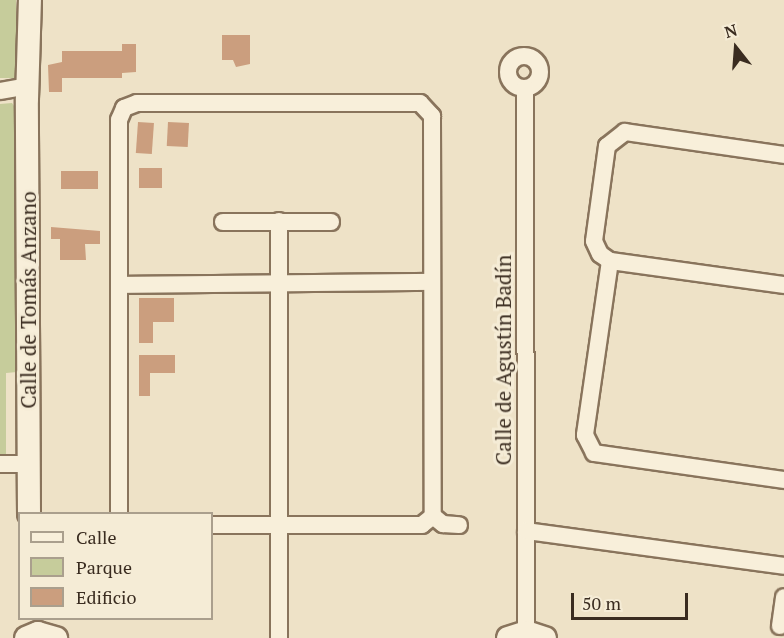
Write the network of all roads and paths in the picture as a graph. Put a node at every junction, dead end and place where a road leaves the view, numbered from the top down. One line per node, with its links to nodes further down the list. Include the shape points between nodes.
1 (30, 0): 2 (street, Calle de Tomás Anzano)
2 (28, 86): 4 (street); 15 (street, Calle de Tomás Anzano)
3 (525, 88): 23 (street, Calle de Agustín Badín)
4 (0, 91)
5 (784, 154): 9 (street, via 625,132 607,146 594,241 600,254)
6 (279, 221): 7 (street); 8 (street); 10 (street)
7 (223, 222)
8 (331, 222)
9 (610, 261): 13 (street); 16 (street, via 585,435 594,453)
10 (279, 282): 11 (street); 12 (street); 22 (street)
11 (432, 282): 12 (street, via 432,116 420,103 137,103 124,108 119,120); 19 (street)
12 (120, 285): 18 (street)
13 (784, 285)
14 (0, 464): 15 (street)
15 (29, 464): 17 (street, Calle de Tomás Anzano)
16 (784, 480)
17 (29, 512)
18 (120, 512)
19 (434, 516): 21 (street, via 443,524); 22 (street, via 422,525)
20 (213, 525): 22 (street)
21 (459, 525)
22 (277, 526): 30 (street)
23 (526, 531): 24 (street); 28 (street, Calle de Agustín Badín)
24 (784, 566)
25 (784, 597): 26 (street)
26 (780, 626)
27 (29, 630): 29 (street)
28 (526, 636)
29 (56, 638)
30 (279, 638)

